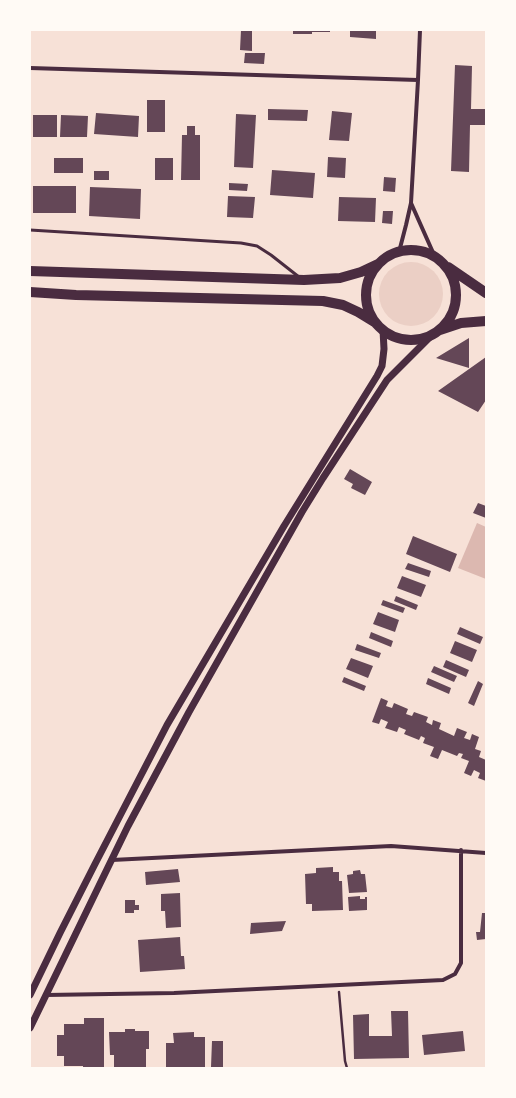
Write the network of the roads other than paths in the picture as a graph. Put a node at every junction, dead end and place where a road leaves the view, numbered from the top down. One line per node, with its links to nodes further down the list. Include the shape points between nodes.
1 (420, 30): 3 (street)
2 (30, 68): 3 (street)
3 (418, 80): 4 (street)
4 (410, 202): 6 (street); 7 (street)
5 (30, 230): 11 (lane, via 257,246)
6 (399, 252): 7 (main road, via 412,250); 8 (main road)
7 (435, 257): 9 (main road)
8 (378, 264): 11 (main road, via 340,278); 15 (main road, via 369,278 366,294 368,309)
9 (444, 265): 13 (main road); 16 (main road, via 452,278 456,292 454,307 448,320)
10 (30, 271): 11 (main road)
11 (304, 280)
12 (30, 292): 15 (main road, via 323,301 353,309)
13 (486, 293)
14 (486, 321): 16 (main road, via 461,323)
15 (380, 327): 16 (main road, via 396,338 409,340 422,339); 20 (street, via 384,349 382,366 377,376 250,582 167,725)
16 (436, 332): 19 (street, via 387,380 306,505 189,712)
17 (461, 850): 18 (street); 19 (street, via 391,846); 21 (street, via 461,963 455,974 443,980 174,993)
18 (486, 853)
19 (112, 860): 21 (street)
20 (30, 995)
21 (46, 995): 22 (street)
22 (30, 1028)

